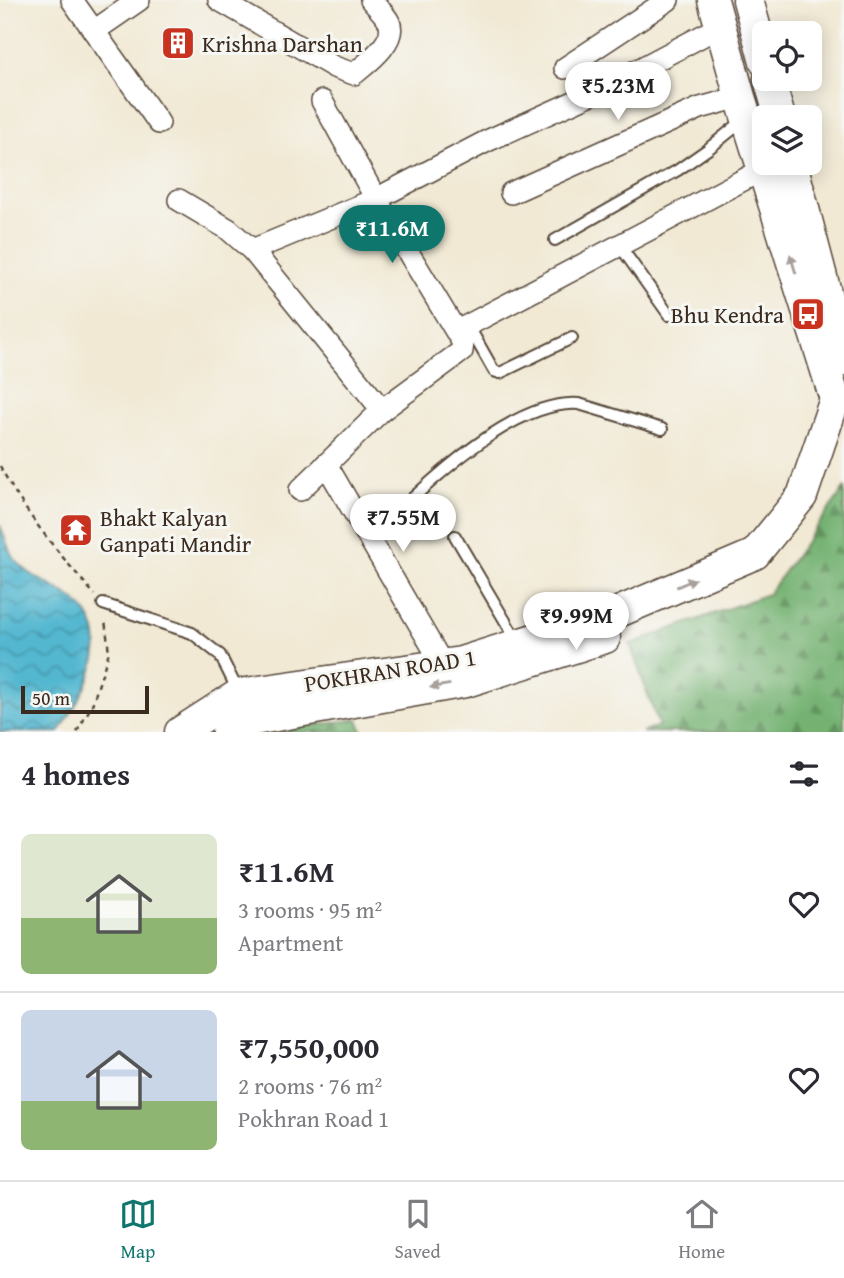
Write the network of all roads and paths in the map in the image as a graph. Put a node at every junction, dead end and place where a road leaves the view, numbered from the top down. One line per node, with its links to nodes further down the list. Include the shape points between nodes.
1 (72, 0): 9 (street)
2 (139, 0): 9 (street)
3 (372, 0): 6 (street, via 390,23 390,34 380,51 354,75)
4 (668, 0): 10 (street)
5 (748, 0): 8 (main road)
6 (221, 1)
7 (716, 13): 12 (main road, POKHRAN ROAD 1); 19 (street, via 598,91 487,141)
8 (754, 21)
9 (94, 31): 14 (street)
10 (565, 68)
11 (322, 101): 19 (street)
12 (744, 107): 13 (main road, POKHRAN ROAD 1); 18 (street, via 700,108); 21 (lane, via 708,149)
13 (752, 121)
14 (159, 123)
15 (760, 175): 22 (street)
16 (780, 175): 28 (main road, POKHRAN ROAD 1, one-way to 16)
17 (781, 175): 27 (main road, POKHRAN ROAD 1)
18 (511, 193)
19 (376, 199): 23 (street); 25 (street)
20 (179, 200): 23 (street, via 228,229)
21 (555, 240)
22 (620, 246): 24 (lane); 25 (street)
23 (252, 250): 29 (street)
24 (669, 315)
25 (463, 328): 26 (lane, via 494,372 500,373); 29 (street, via 462,351)
26 (572, 338)
27 (844, 362)
28 (839, 400): 38 (main road, POKHRAN ROAD 1, one-way to 28, via 616,613 755,554 802,496)
29 (382, 410): 32 (street)
30 (662, 429): 36 (lane, via 579,404 542,409 472,448)
31 (844, 432): 40 (main road, POKHRAN ROAD 1, one-way to 40, via 820,506 768,571 623,632 466,682)
32 (326, 464): 34 (street); 36 (street)
33 (0, 466): 37 (path, via 10,487)
34 (300, 490)
35 (455, 536): 38 (lane)
36 (369, 538): 39 (street)
37 (103, 604): 40 (lane, via 192,634 220,654); 41 (path, via 109,652)
38 (519, 643): 39 (main road, POKHRAN ROAD 1)
39 (443, 664): 40 (main road, POKHRAN ROAD 1)
40 (238, 715): 42 (main road, POKHRAN ROAD 1)
41 (78, 732)
42 (180, 732)

